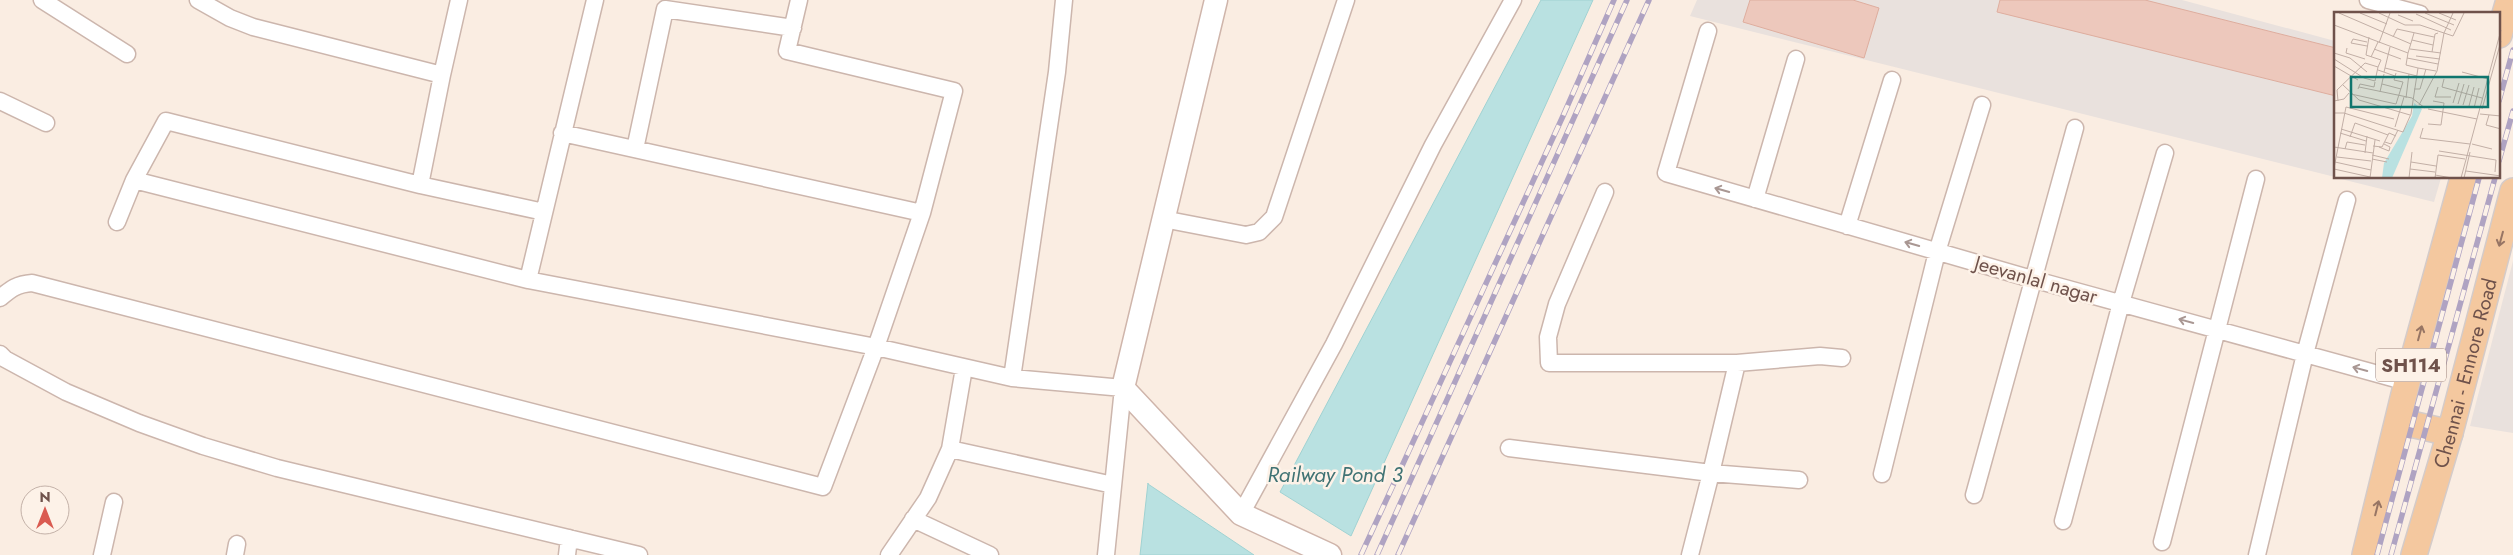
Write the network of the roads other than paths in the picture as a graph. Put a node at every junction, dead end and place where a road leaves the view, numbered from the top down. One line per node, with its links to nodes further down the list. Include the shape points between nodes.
1 (42, 0): 18 (street)
2 (198, 0): 20 (street, via 253,27)
3 (459, 0): 20 (street)
4 (595, 0): 26 (street)
5 (799, 0): 13 (street)
6 (1064, 0): 54 (street, via 1057,72)
7 (1216, 0): 39 (street)
8 (1346, 0): 39 (street, via 1274,217 1259,232 1246,235)
9 (1513, 0): 67 (street, via 1433,145 1334,344)
10 (2368, 0): 12 (street)
11 (2509, 0): 15 (main road)
12 (2413, 12)
13 (793, 28): 27 (street, via 665,9); 38 (street, via 787,51 954,91)
14 (1708, 31): 35 (street, Jeevanlal nagar, one-way to 14, via 1666,173)
15 (2500, 32)
16 (2500, 35): 17 (street)
17 (2513, 38)
18 (127, 54)
19 (1796, 59): 35 (street)
20 (442, 75): 32 (street)
21 (1892, 80): 41 (street)
22 (0, 101): 24 (street)
23 (1982, 105): 42 (street)
24 (46, 123)
25 (2075, 128): 43 (street)
26 (562, 133): 27 (street); 37 (street)
27 (635, 149): 38 (street)
28 (2165, 153): 46 (street)
29 (2256, 179): 47 (street)
30 (2463, 179): 55 (main road, SH114, one-way to 30)
31 (134, 180): 32 (street, via 166,121); 40 (street); 44 (street)
32 (420, 184): 37 (street)
33 (2513, 191): 58 (main road, Chennai - Ennore Road / SH114, one-way to 58)
34 (1605, 192): 52 (street, via 1556,304 1548,337 1549,363)
35 (1755, 199): 41 (street, Jeevanlal nagar)
36 (2347, 200): 50 (street)
37 (544, 212): 44 (street)
38 (922, 213): 48 (street)
39 (1163, 220): 56 (street)
40 (117, 222)
41 (1846, 226): 42 (street, Jeevanlal nagar, one-way to 41)
42 (1937, 252): 43 (street, Jeevanlal nagar); 62 (street)
43 (2032, 279): 46 (street, Jeevanlal nagar); 65 (street)
44 (528, 280): 48 (street)
45 (0, 298): 48 (street, via 12,287 32,283 823,487)
46 (2120, 303): 47 (street, Jeevanlal nagar, one-way to 46); 69 (street)
47 (2218, 330): 50 (street, Jeevanlal nagar); 71 (street)
48 (876, 347): 53 (street)
49 (0, 354): 70 (street, via 66,392 203,446 277,468)
50 (2305, 354): 55 (street, Jeevanlal nagar, one-way to 50); 80 (street)
51 (1842, 358): 52 (street, via 1820,356)
52 (1737, 363): 61 (street)
53 (964, 368): 54 (street); 59 (street)
54 (1012, 378): 56 (street)
55 (2406, 382): 57 (main road, SH114)
56 (1123, 388): 64 (street); 67 (street)
57 (2398, 421): 58 (main road); 81 (main road, SH114, one-way to 57)
58 (2450, 433): 82 (main road, Chennai - Ennore Road / SH114)
59 (950, 448): 64 (street); 68 (street, via 928,498)
60 (1509, 448): 61 (street)
61 (1711, 473): 63 (street); 79 (street)
62 (1882, 474)
63 (1799, 480)
64 (1113, 484): 77 (street)
65 (1974, 495)
66 (114, 502): 72 (street)
67 (1241, 514): 78 (street)
68 (913, 519): 75 (street); 76 (street)
69 (2063, 521)
70 (569, 538): 73 (street); 74 (street)
71 (2162, 542)
72 (102, 555)
73 (567, 555)
74 (639, 555)
75 (889, 555)
76 (990, 555)
77 (1106, 555)
78 (1330, 555)
79 (1690, 555)
80 (2258, 555)
81 (2365, 555)
82 (2414, 555)

